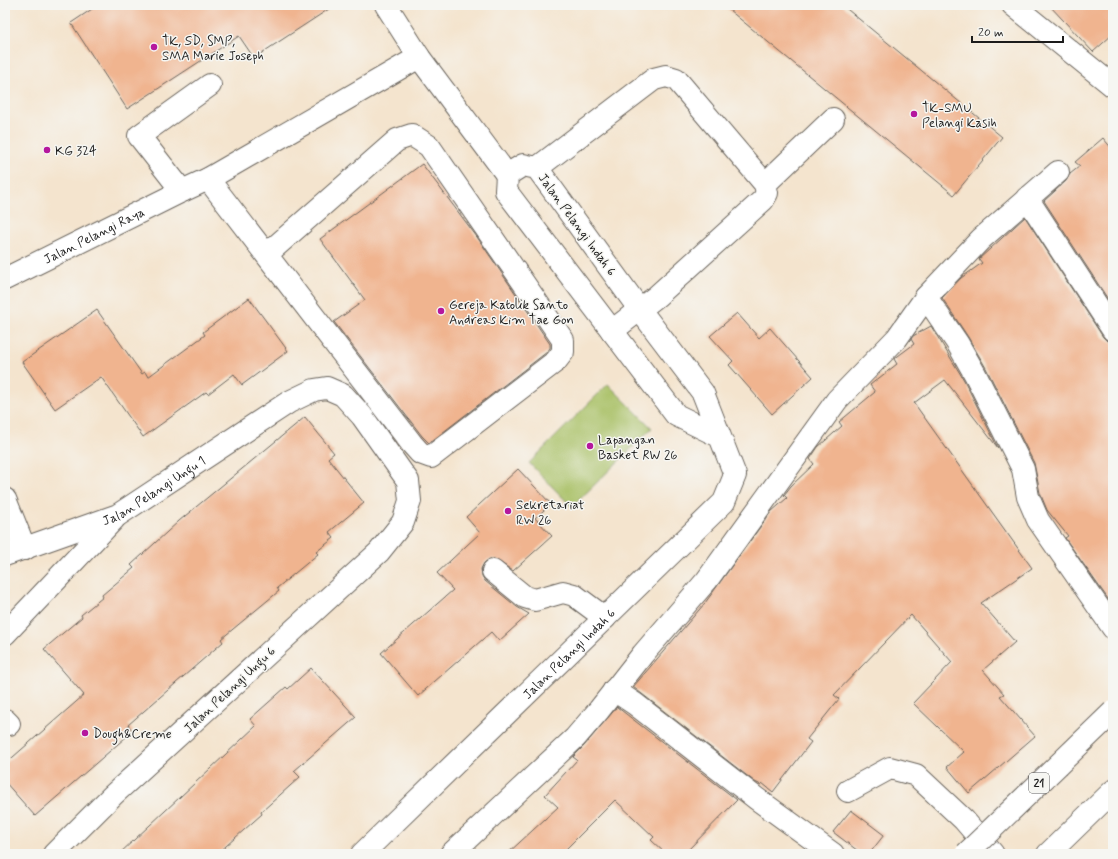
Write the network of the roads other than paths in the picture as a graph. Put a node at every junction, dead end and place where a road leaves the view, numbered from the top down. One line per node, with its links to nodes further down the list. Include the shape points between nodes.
1 (386, 5): 3 (main road)
2 (1013, 5): 5 (main road)
3 (419, 57): 9 (main road); 10 (main road, Jalan Pelangi Raya)
4 (210, 85): 12 (main road, via 139,136)
5 (1113, 86)
6 (833, 119): 11 (main road)
7 (537, 168): 9 (main road, Jalan Pelangi Indah 6, via 523,165); 11 (main road, via 654,79 666,76 676,79); 17 (main road, Jalan Pelangi Indah 6)
8 (1058, 172): 13 (main road)
9 (507, 175): 19 (main road, via 506,191)
10 (208, 179): 12 (main road, Jalan Pelangi Raya); 14 (main road)
11 (765, 184): 17 (main road, via 767,193 763,200)
12 (182, 191): 15 (main road, Jalan Pelangi Raya)
13 (1027, 198): 16 (main road, via 981,239); 18 (main road)
14 (267, 254): 14 (main road, via 397,140 412,135 434,152 563,340 564,352 556,361 431,457 420,453 412,444)
15 (5, 279)
16 (926, 296): 27 (main road, via 975,374 1022,469 1028,497 1038,520); 29 (main road, via 897,338 837,400 707,580)
17 (640, 310): 19 (main road); 20 (main road, Jalan Pelangi Indah 6, via 703,393)
18 (1113, 330)
19 (612, 331): 20 (main road, via 676,415)
20 (719, 436): 26 (main road, Jalan Pelangi Indah 6, via 735,475 724,502)
21 (5, 500): 24 (main road)
22 (118, 515): 23 (main road, Jalan Pelangi Ungu 1, via 289,402 314,390 327,388 343,395 362,416 408,481 410,500); 24 (main road, Jalan Pelangi Ungu 1); 28 (main road)
23 (403, 522): 33 (main road, Jalan Pelangi Ungu 6, via 378,552 113,795)
24 (15, 552)
25 (493, 570): 26 (main road, via 524,597 535,600 563,592 574,595)
26 (604, 618): 34 (main road, Jalan Pelangi Indah 6)
27 (1113, 628)
28 (5, 634)
29 (614, 690): 35 (main road, via 575,738); 36 (main road)
30 (1113, 712): 37 (main road, 21, bridge)
31 (848, 791): 38 (main road, via 890,768 916,774 964,820)
32 (1113, 791): 39 (main road)
33 (54, 854)
34 (362, 854)
35 (451, 854)
36 (833, 854)
37 (966, 854)
38 (993, 854)
39 (1048, 854)

